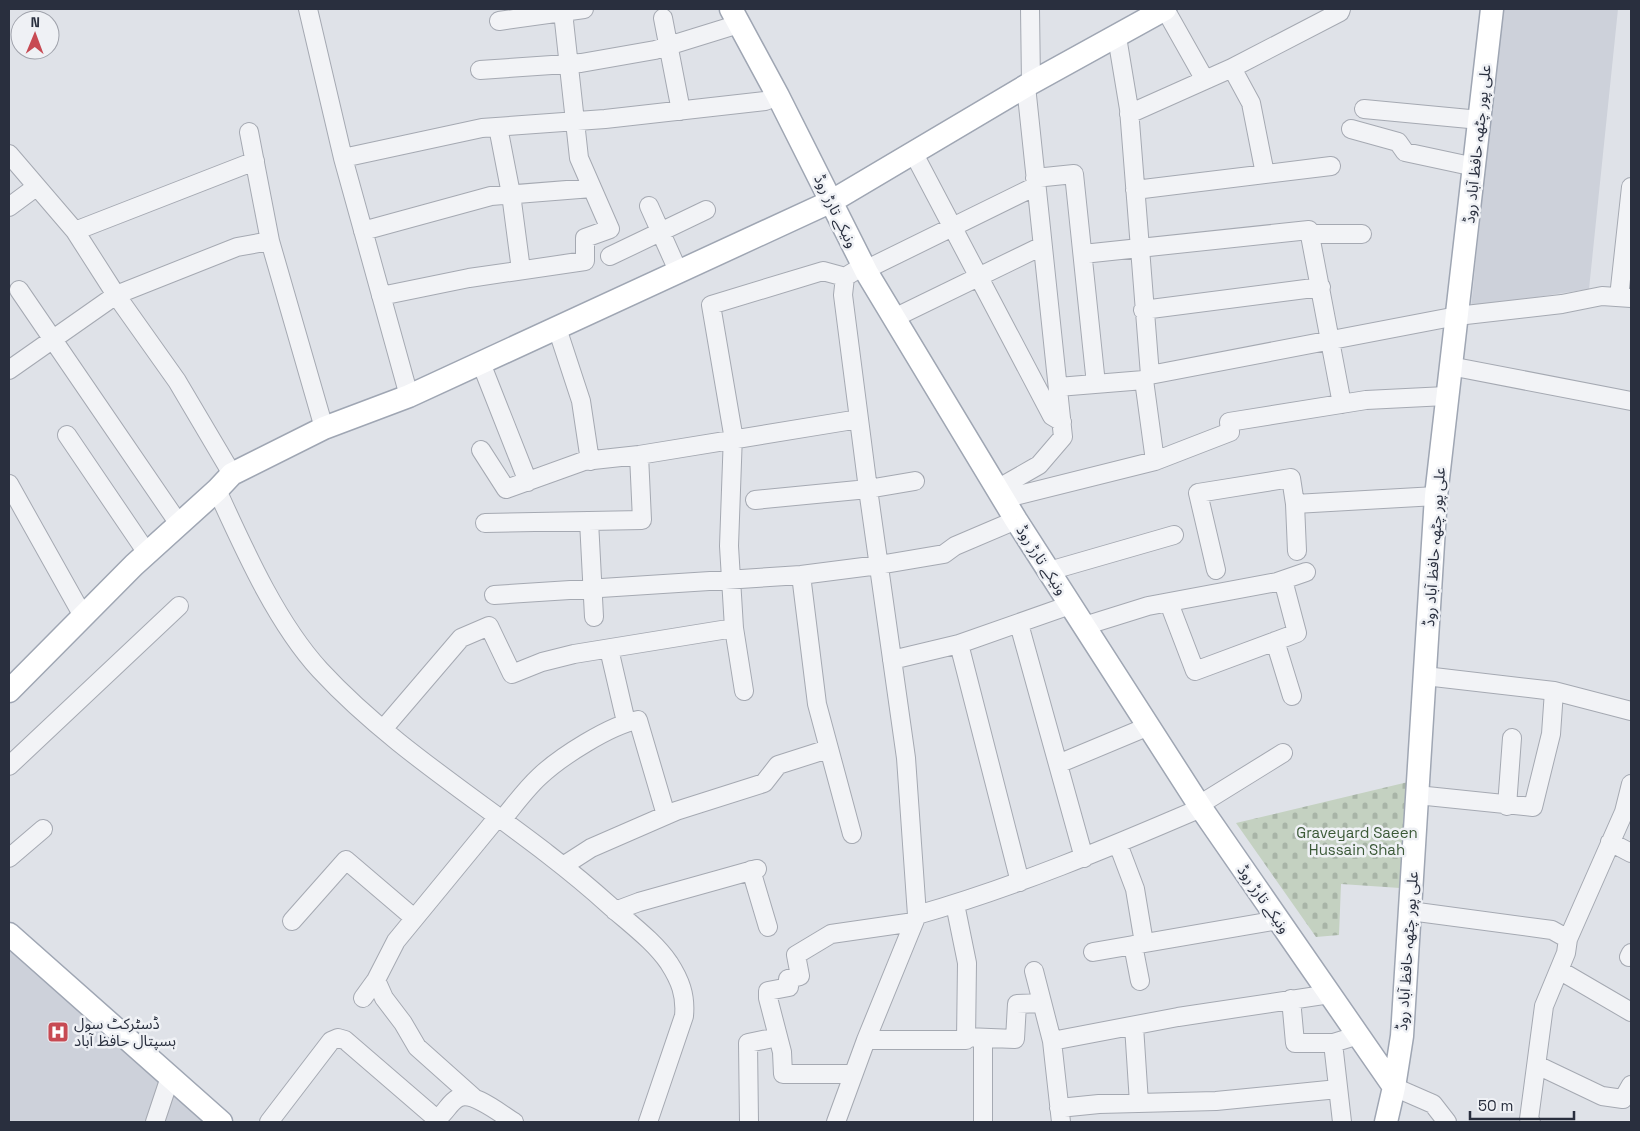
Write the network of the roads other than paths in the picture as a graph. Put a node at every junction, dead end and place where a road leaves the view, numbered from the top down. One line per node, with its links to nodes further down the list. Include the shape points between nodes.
1 (308, 9): 29 (street)
2 (584, 9): 7 (street)
3 (1030, 9): 17 (street)
4 (1165, 9): 11 (main road); 16 (street)
5 (1341, 9): 14 (street)
6 (1492, 9): 22 (main road, علی پور چٹھہ حافظ آباد روڈ)
7 (563, 12): 10 (street); 13 (street)
8 (735, 17): 12 (street); 18 (main road, ونیکے تارڑ روڈ)
9 (663, 18): 12 (street)
10 (499, 22)
11 (1116, 37): 17 (main road); 21 (street)
12 (668, 46): 13 (street); 20 (street)
13 (569, 64): 15 (street); 23 (street)
14 (1232, 68): 16 (street); 33 (street, via 1251,104)
15 (480, 70)
16 (1205, 80): 21 (street)
17 (1029, 85): 28 (main road); 34 (street)
18 (778, 96): 20 (street, via 765,102); 40 (main road, ونیکے تارڑ روڈ)
19 (1364, 109): 22 (street)
20 (681, 111): 23 (street)
21 (1129, 114): 38 (street)
22 (1480, 120): 32 (main road, علی پور چٹھہ حافظ آباد روڈ)
23 (576, 121): 24 (street); 37 (street, via 580,158)
24 (498, 127): 29 (street); 39 (street)
25 (1351, 129): 32 (street, via 1398,142 1405,152)
26 (249, 132): 30 (street)
27 (9, 154): 35 (street)
28 (914, 154): 40 (main road); 44 (street)
29 (343, 158): 46 (street)
30 (255, 161): 45 (street); 50 (street)
31 (1331, 166): 33 (street)
32 (1475, 167): 65 (main road, علی پور چٹھہ حافظ آباد روڈ)
33 (1264, 174): 38 (street)
34 (1035, 182): 44 (street); 51 (street); 53 (street, via 1074,174)
35 (36, 187): 42 (street); 45 (street)
36 (1631, 187): 63 (street)
37 (592, 188): 39 (street); 55 (street, via 610,229 584,238 585,261)
38 (1135, 190): 52 (street)
39 (511, 194): 46 (street, via 491,196); 55 (street)
40 (832, 201): 56 (main road, ونیکے تارڑ روڈ); 57 (main road)
41 (649, 206): 47 (street)
42 (9, 207)
43 (706, 210): 47 (street)
44 (952, 226): 56 (street); 58 (street)
45 (76, 231): 61 (street)
46 (363, 231): 62 (street)
47 (660, 232): 54 (street); 57 (street)
48 (1310, 234): 49 (street); 52 (street, via 1309,230); 59 (street)
49 (1362, 234)
50 (270, 241): 61 (street, via 237,247); 82 (street)
51 (1042, 246): 58 (street); 75 (street)
52 (1139, 248): 53 (street); 64 (street)
53 (1083, 254): 74 (street)
54 (610, 256)
55 (521, 270): 62 (street)
56 (858, 271): 66 (main road, ونیکے تارڑ روڈ); 80 (street, via 843,295); 84 (street, via 823,271 711,305)
57 (679, 273): 67 (main road)
58 (980, 278): 66 (street); 81 (street, via 1052,416)
59 (1321, 287): 64 (street); 69 (street)
60 (19, 290): 68 (street)
61 (116, 295): 68 (street); 89 (street, via 177,381)
62 (381, 296): 76 (street)
63 (1625, 297): 65 (street, via 1602,296)
64 (1144, 310): 73 (street)
65 (1457, 316): 69 (street); 71 (main road, علی پور چٹھہ حافظ آباد روڈ)
66 (894, 318): 95 (main road, ونیکے تارڑ روڈ)
67 (557, 328): 70 (main road); 87 (street, via 581,401)
68 (53, 339): 72 (street); 102 (street)
69 (1332, 340): 73 (street); 79 (street)
70 (481, 363): 76 (main road); 91 (street)
71 (1450, 366): 77 (main road, علی پور چٹھہ حافظ آباد روڈ); 78 (street)
72 (9, 370)
73 (1147, 378): 74 (street); 88 (street)
74 (1096, 384): 75 (street)
75 (1058, 387): 81 (street)
76 (409, 396): 82 (main road)
77 (1446, 396): 79 (street); 96 (main road, علی پور چٹھہ حافظ آباد روڈ)
78 (1631, 401)
79 (1342, 404): 88 (street, via 1229,422 1230,432)
80 (859, 419): 84 (street); 93 (street)
81 (1062, 422): 95 (street, via 1063,436 1056,447)
82 (324, 428): 89 (main road)
83 (67, 435): 105 (street)
84 (733, 440): 86 (street); 111 (street)
85 (481, 450): 91 (street, via 506,489)
86 (639, 456): 87 (street); 100 (street, via 642,520)
87 (590, 461): 91 (street)
88 (1155, 461): 95 (street)
89 (232, 474): 94 (main road)
90 (916, 481): 93 (street)
91 (528, 482)
92 (9, 484): 118 (street)
93 (868, 489): 97 (street); 106 (street)
94 (217, 490): 102 (main road); 135 (street, via 250,560 295,635 319,669)
95 (1000, 494): 99 (main road, ونیکے تارڑ روڈ)
96 (1436, 496): 98 (street); 127 (main road, علی پور چٹھہ حافظ آباد روڈ)
97 (755, 500)
98 (1295, 504): 104 (street); 107 (street, via 1291,478 1198,493)
99 (1016, 520): 106 (street, via 955,546 944,554); 108 (main road, ونیکے تارڑ روڈ)
100 (589, 521): 101 (street); 113 (street)
101 (485, 523)
102 (179, 524): 105 (main road)
103 (1174, 535): 108 (street)
104 (1297, 551)
105 (147, 553): 118 (main road)
106 (879, 565): 110 (street); 126 (street)
107 (1216, 570)
108 (1049, 572): 116 (main road, ونیکے تارڑ روڈ)
109 (1306, 572): 112 (street)
110 (801, 575): 111 (street); 137 (street, via 817,704)
111 (731, 580): 113 (street); 122 (street)
112 (1283, 580): 115 (street); 123 (street, via 1297,633)
113 (591, 588): 114 (street); 119 (street)
114 (494, 595)
115 (1169, 603): 121 (street, via 1148,606); 123 (street, via 1195,671)
116 (1070, 605): 120 (street); 121 (main road, ونیکے تارڑ روڈ)
117 (179, 606): 140 (street)
118 (83, 616): 128 (main road)
119 (594, 617)
120 (1020, 624): 124 (street); 139 (street)
121 (1084, 626): 134 (main road, ونیکے تارڑ روڈ)
122 (734, 628): 125 (street); 129 (street)
123 (1275, 641): 131 (street)
124 (959, 644): 126 (street); 155 (street)
125 (610, 649): 133 (street); 135 (street, via 542,662 512,674 489,626 461,638)
126 (892, 660): 160 (street, via 906,758)
127 (1425, 676): 130 (street); 142 (main road, علی پور چٹھہ حافظ آباد روڈ)
128 (10, 685)
129 (744, 691)
130 (1554, 692): 132 (street); 144 (street, via 1550,734 1535,804 1529,808)
131 (1292, 696)
132 (1631, 711)
133 (626, 722): 145 (street, via 638,720); 146 (street, via 597,737 539,777)
134 (1149, 726): 139 (street); 143 (main road, ونیکے تارڑ روڈ)
135 (384, 728): 146 (street)
136 (1512, 738): 144 (street)
137 (828, 749): 145 (street, via 778,765 764,783); 148 (street)
138 (1283, 753): 143 (street)
139 (1058, 764): 153 (street)
140 (9, 766)
141 (1631, 784): 149 (street, via 1624,812)
142 (1417, 795): 144 (street); 158 (main road, علی پور چٹھہ حافظ آباد روڈ)
143 (1200, 806): 150 (street); 161 (main road, ونیکے تارڑ روڈ)
144 (1507, 806)
145 (666, 815): 154 (street, via 591,848)
146 (499, 819): 154 (street); 159 (street)
147 (43, 829): 152 (street)
148 (852, 834)
149 (1610, 842): 151 (street); 165 (street)
150 (1118, 844): 153 (street); 166 (street, via 1135,888)
151 (1631, 853)
152 (9, 858)
153 (1084, 858): 155 (street)
154 (563, 866): 157 (street)
155 (1020, 882): 156 (street)
156 (955, 904): 160 (street); 180 (street, via 967,963)
157 (615, 911): 163 (street, via 754,869); 198 (street, via 668,962 681,984 685,1001 684,1016)
158 (1410, 911): 165 (street, via 1552,930); 188 (main road, علی پور چٹھہ حافظ آباد روڈ, via 1402,1036)
159 (414, 918): 162 (street, via 346,860); 170 (street, via 396,941)
160 (915, 919): 179 (street, via 831,934 796,955 800,976 788,979 789,987 768,990); 181 (street)
161 (1279, 920): 166 (street); 172 (main road, ونیکے تارڑ روڈ)
162 (292, 921)
163 (768, 927)
164 (9, 934): 186 (main road)
165 (1568, 939): 168 (street)
166 (1139, 944): 167 (street); 171 (street)
167 (1093, 952)
168 (1559, 970): 176 (street); 184 (street, via 1544,1006)
169 (1034, 971): 175 (street)
170 (376, 980): 173 (street); 190 (street, via 416,1047)
171 (1140, 981)
172 (1330, 994): 174 (street); 178 (main road, ونیکے تارڑ روڈ)
173 (363, 998)
174 (1291, 1000): 177 (street); 183 (street, via 1295,1043)
175 (1042, 1003): 180 (street, via 1017,1004 1015,1039); 182 (street)
176 (1631, 1012)
177 (1134, 1026): 182 (street); 191 (street)
178 (1359, 1035): 183 (street); 188 (main road, ونیکے تارڑ روڈ)
179 (778, 1037): 185 (street, via 783,1074); 199 (street, via 748,1043)
180 (974, 1037): 181 (street, via 966,1040); 201 (street)
181 (866, 1040): 185 (street)
182 (1052, 1042): 192 (street)
183 (1333, 1043): 189 (street)
184 (1536, 1066): 187 (street, via 1602,1096 1623,1099); 204 (street)
185 (853, 1074): 200 (street)
186 (170, 1077): 194 (street); 195 (main road)
187 (1631, 1085)
188 (1394, 1087): 193 (main road, علی پور چٹھہ حافظ آباد روڈ); 203 (street, via 1433,1104)
189 (1338, 1089): 191 (street); 202 (street)
190 (473, 1097): 196 (street, via 456,1099 438,1117 432,1115 345,1040 338,1038 331,1041); 197 (street)
191 (1140, 1103): 192 (street)
192 (1060, 1115)
193 (1380, 1120)
194 (155, 1122)
195 (221, 1122)
196 (269, 1122)
197 (514, 1122)
198 (648, 1122)
199 (749, 1122)
200 (836, 1122)
201 (983, 1122)
202 (1342, 1122)
203 (1447, 1122)
204 (1531, 1122)

